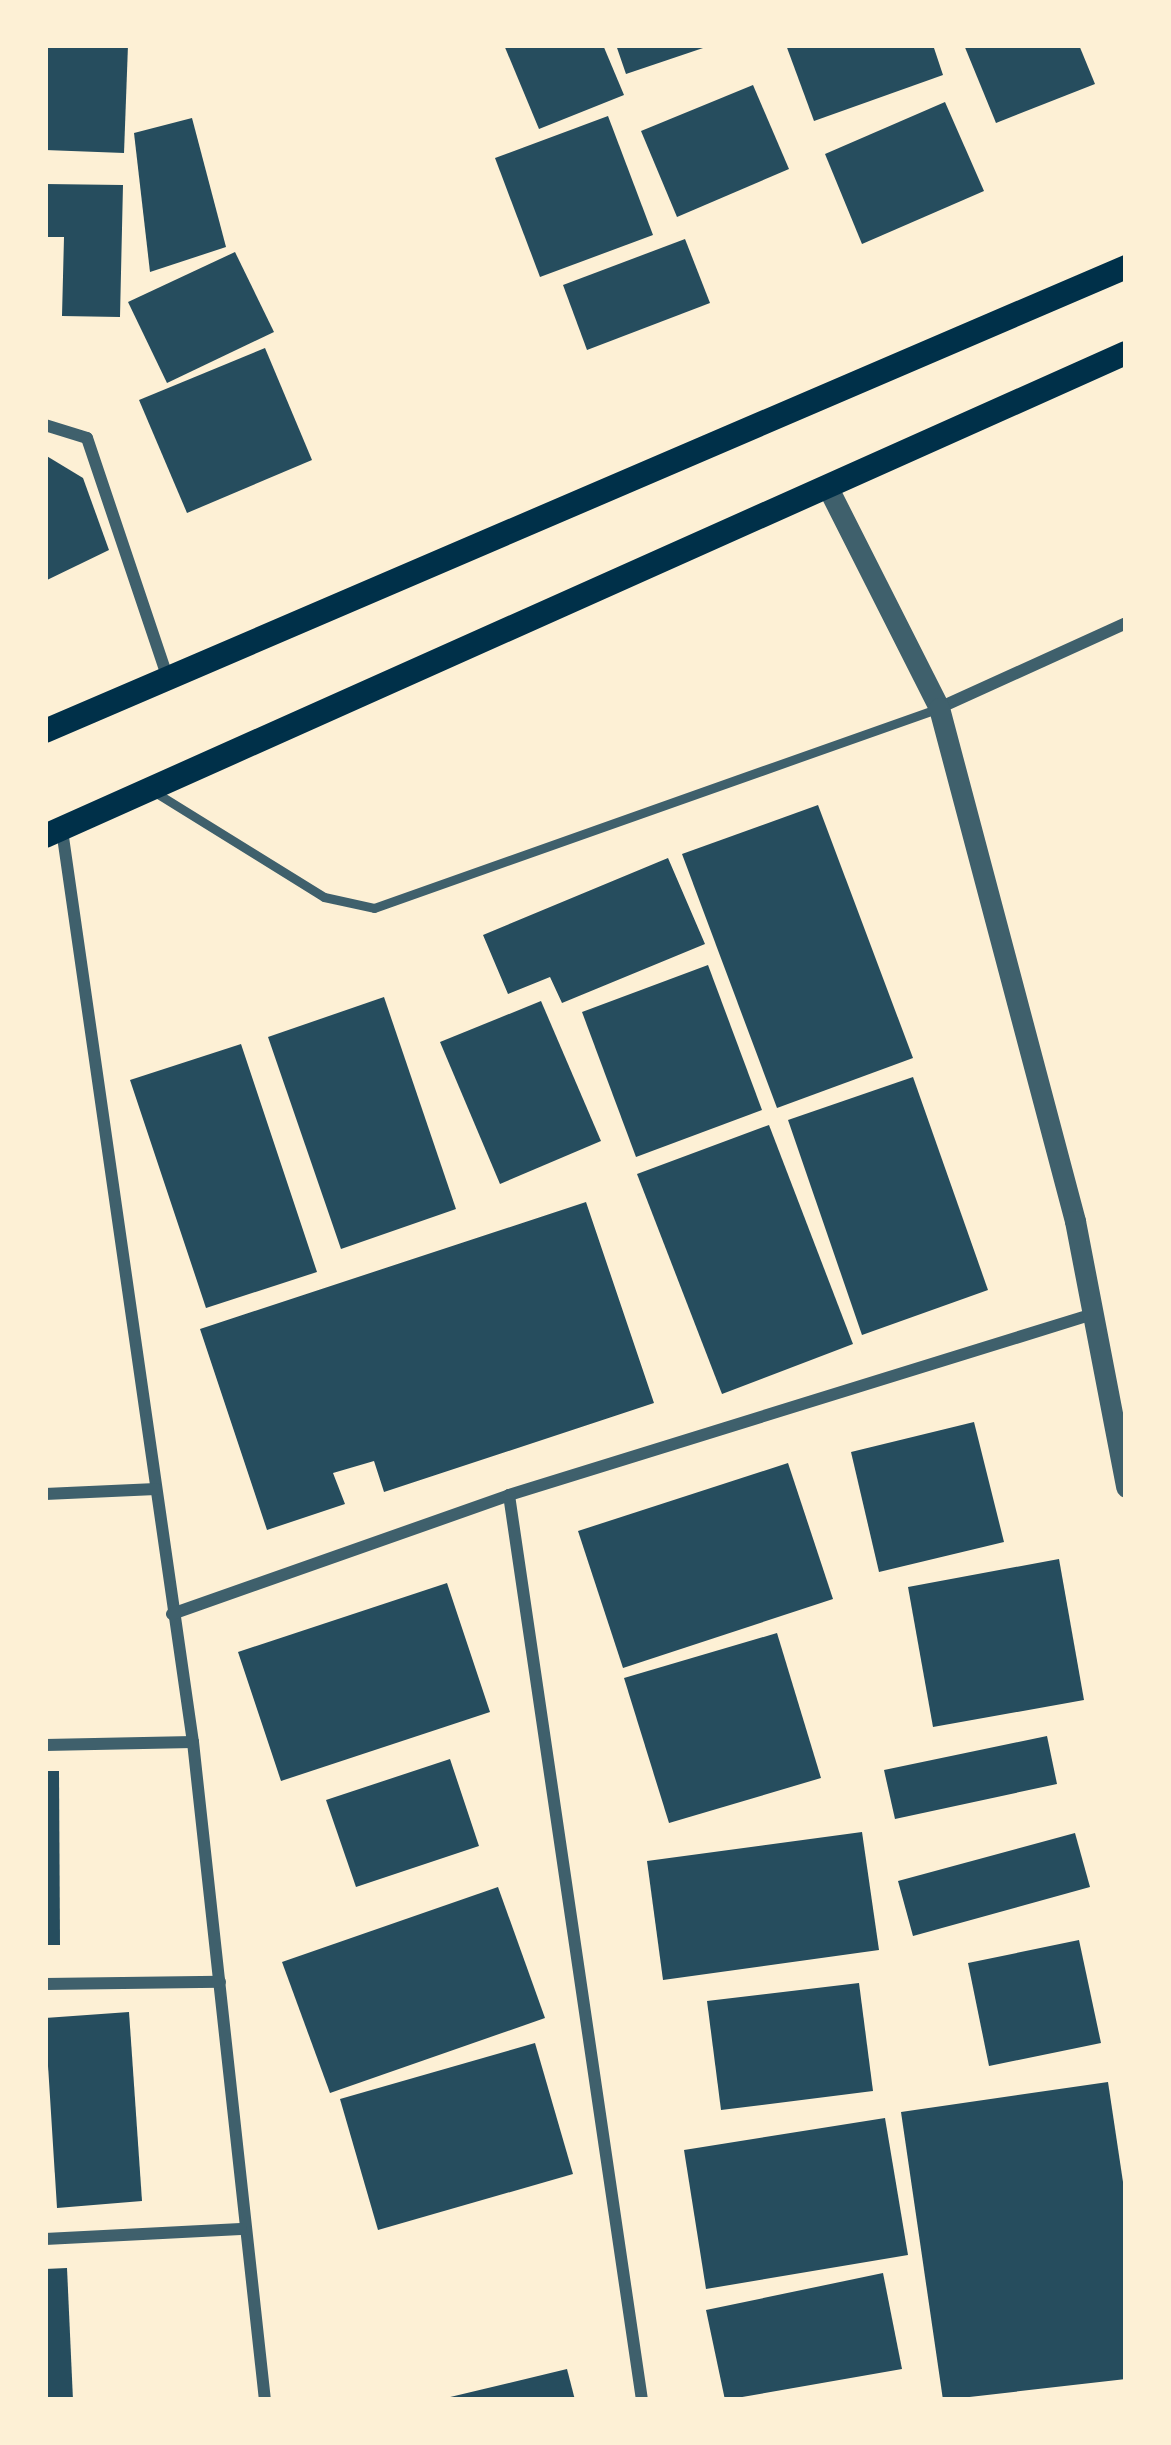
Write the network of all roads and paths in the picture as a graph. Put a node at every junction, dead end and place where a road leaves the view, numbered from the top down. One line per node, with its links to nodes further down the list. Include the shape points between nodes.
1 (1126, 267): 6 (main road)
2 (1126, 353): 4 (main road)
3 (45, 425): 6 (street, via 88,438)
4 (829, 488): 7 (street); 9 (main road)
5 (1126, 623): 7 (street)
6 (167, 676): 8 (main road)
7 (939, 709): 9 (lane, via 374,908 324,898); 11 (street)
8 (45, 731)
9 (151, 790): 10 (main road)
10 (53, 832): 13 (street)
11 (1093, 1314): 12 (street); 15 (street)
12 (1126, 1487)
13 (155, 1489): 14 (street); 16 (street)
14 (45, 1494)
15 (509, 1495): 16 (street); 24 (street)
16 (172, 1614): 17 (street)
17 (193, 1742): 18 (street); 19 (street)
18 (45, 1745)
19 (220, 1982): 20 (street); 21 (street)
20 (45, 1984)
21 (241, 2229): 22 (street); 23 (street)
22 (45, 2239)
23 (265, 2400)
24 (642, 2400)

